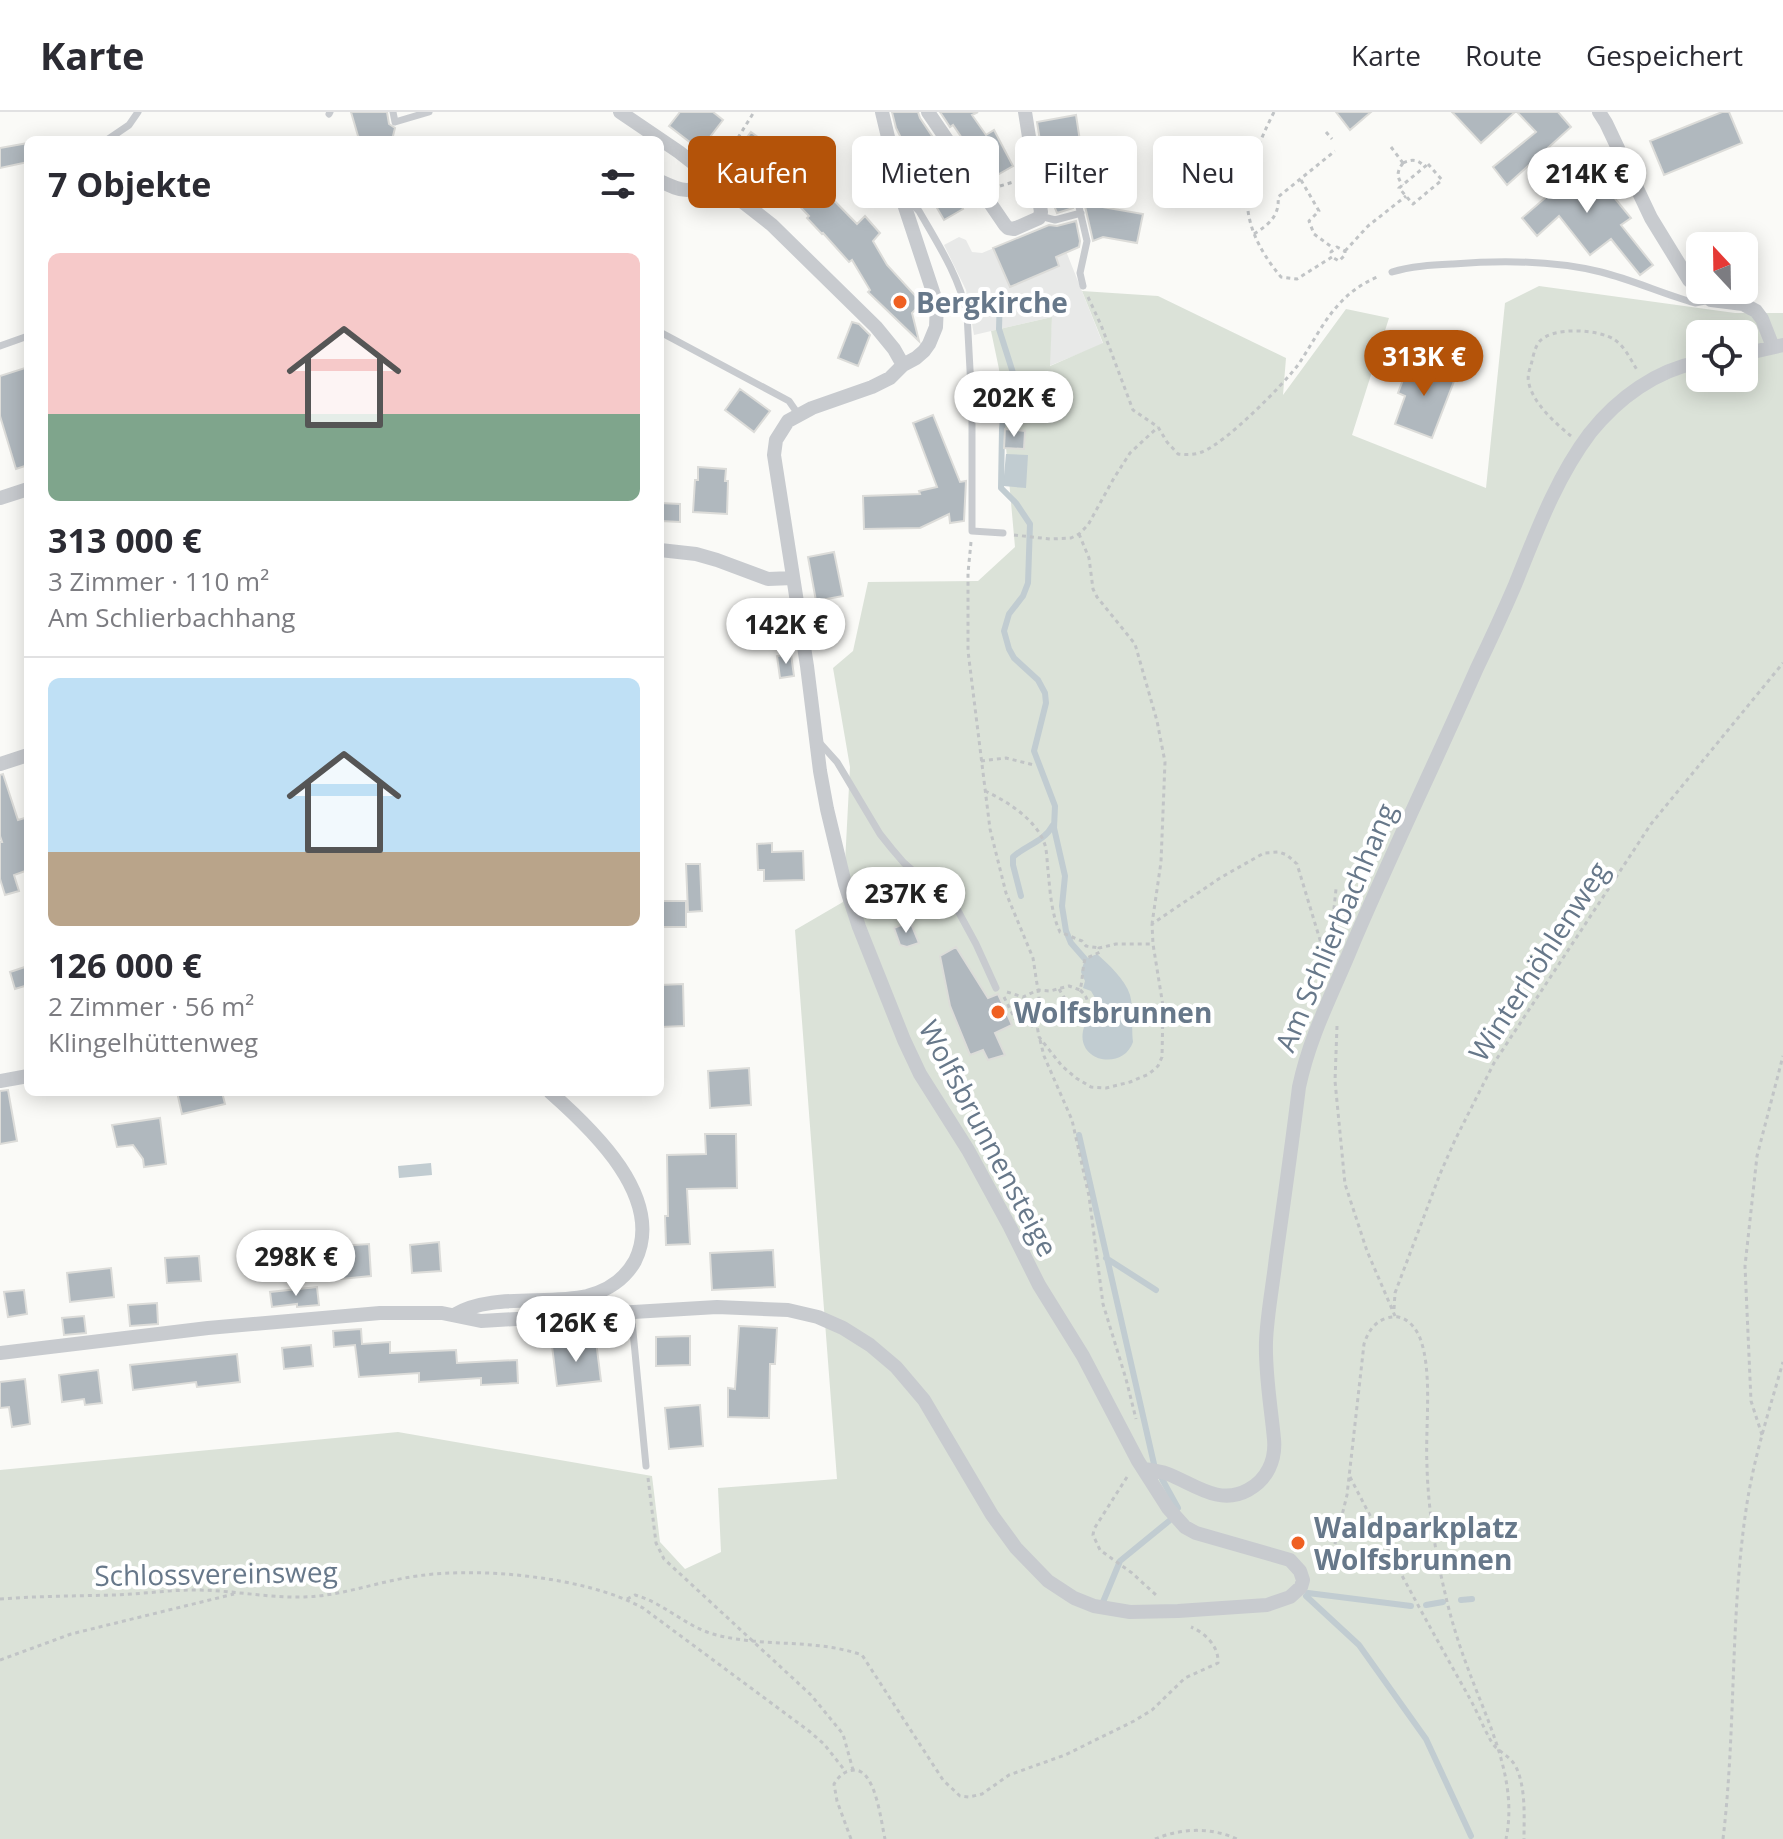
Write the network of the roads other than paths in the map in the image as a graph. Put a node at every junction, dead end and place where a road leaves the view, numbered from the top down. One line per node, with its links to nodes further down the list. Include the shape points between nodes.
1 (138, 112): 9 (lane)
2 (393, 112): 3 (lane, via 395,122)
3 (429, 112)
4 (620, 112): 10 (street)
5 (882, 112): 11 (street)
6 (928, 112): 23 (street, via 1008,228)
7 (1025, 112): 12 (street)
8 (1599, 112): 25 (street, via 1655,227)
9 (113, 136)
10 (655, 136)
11 (888, 136)
12 (1029, 136)
13 (664, 142): 14 (street)
14 (688, 159)
15 (664, 183): 16 (street)
16 (688, 190)
17 (750, 208): 34 (street, via 890,342)
18 (905, 208): 34 (street, via 938,318 929,344)
19 (916, 208): 39 (lane, via 954,273 967,314 972,531)
20 (1039, 208): 23 (street)
21 (1080, 208): 22 (lane)
22 (1081, 213): 23 (lane, via 1055,220); 26 (lane, via 1088,244 1080,273)
23 (1040, 216)
24 (1391, 260): 27 (lane, via 1392,272 1500,260 1556,264 1600,272)
25 (1686, 275)
26 (1083, 286)
27 (1686, 300)
28 (1743, 304): 32 (street, via 1761,316)
29 (664, 334): 36 (lane, via 789,401)
30 (24, 337): 31 (lane)
31 (0, 346)
32 (1778, 346): 33 (street)
33 (1758, 351)
34 (903, 365): 36 (street, via 884,382)
35 (1686, 365): 52 (street, Am Schlierbachhang, via 1626,397 1582,444 1565,472 1320,1017 1299,1087 1266,1341 1272,1463 1253,1488 1231,1496 1207,1493)
36 (798, 414): 41 (street, Wolfsbrunnensteige, via 782,429 774,455)
37 (24, 490): 38 (street)
38 (0, 498)
39 (1003, 533)
40 (664, 550): 41 (street, via 696,554 768,579)
41 (793, 578): 42 (street, Wolfsbrunnensteige)
42 (817, 740): 45 (lane, via 837,762 892,849 961,915); 52 (street, Wolfsbrunnensteige, via 845,884 904,1040)
43 (24, 756): 44 (street)
44 (0, 764)
45 (998, 989)
46 (24, 1077): 47 (street)
47 (0, 1081)
48 (554, 1096): 50 (street, via 612,1155 629,1182 641,1216 637,1257 621,1280 586,1296 475,1305)
49 (631, 1311): 50 (street, via 510,1321); 52 (street, Wolfsbrunnensteige, via 778,1309 818,1317 852,1333 915,1387 1016,1548 1067,1595 1130,1612 1253,1607 1295,1594 1302,1576 1294,1563 1185,1527); 53 (lane)
50 (454, 1315): 51 (street, via 324,1317)
51 (0, 1353)
52 (1141, 1465)
53 (646, 1466)

